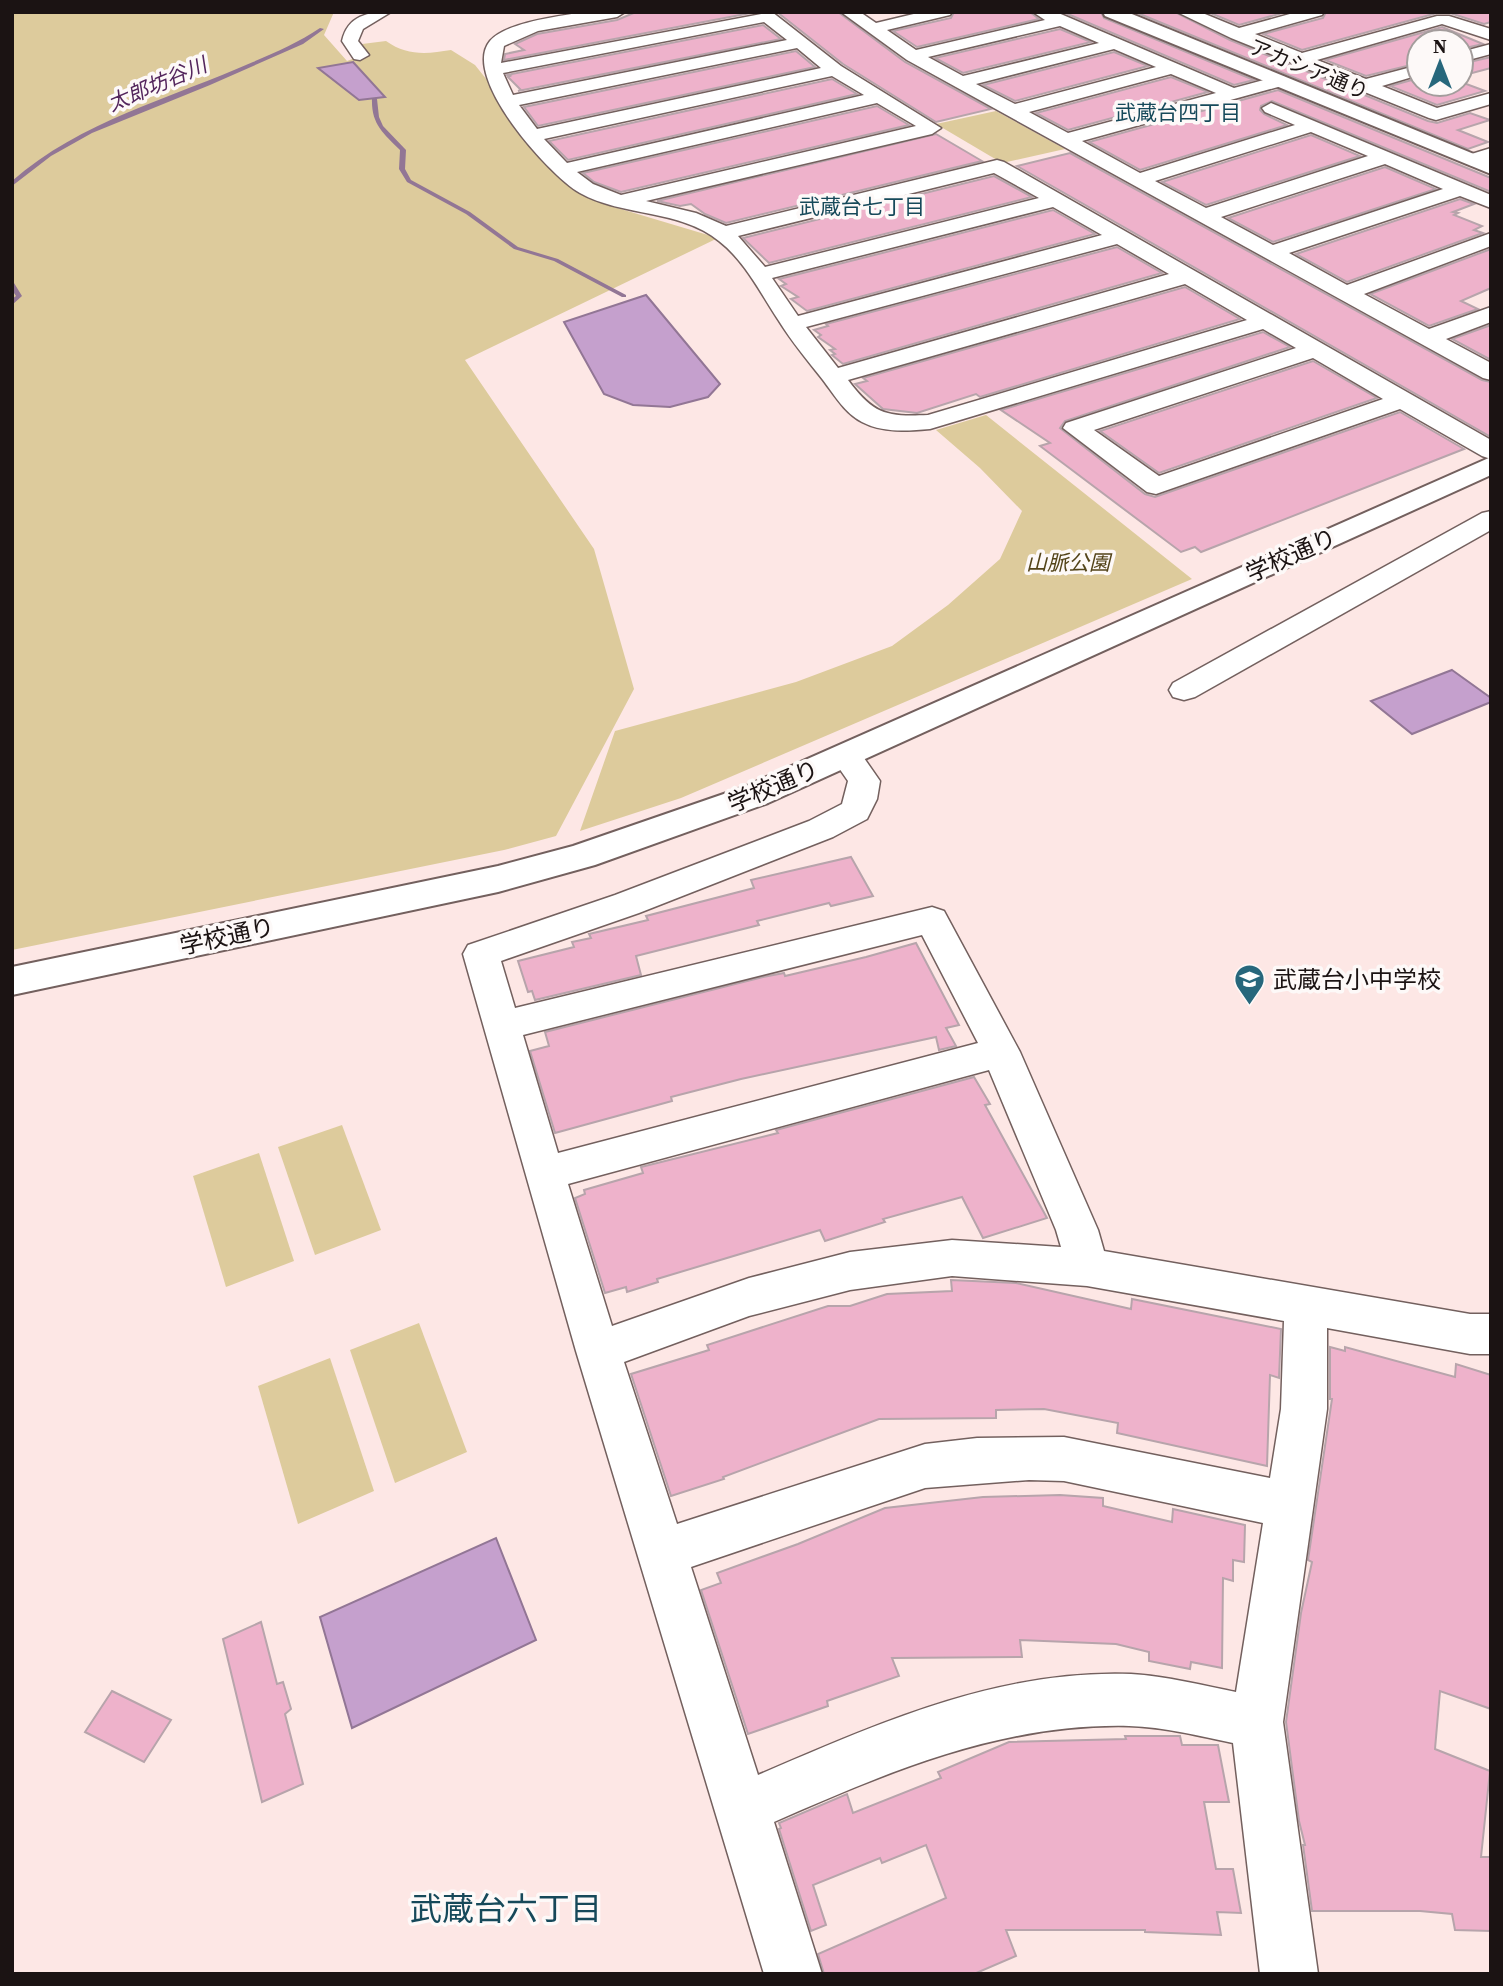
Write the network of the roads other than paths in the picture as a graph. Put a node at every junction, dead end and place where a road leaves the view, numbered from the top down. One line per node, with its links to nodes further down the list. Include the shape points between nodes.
1 (383, 12): 17 (street, via 360,23 351,34 350,41)
2 (536, 12): 14 (street, via 494,32)
3 (617, 12): 14 (street, via 534,27)
4 (849, 12): 11 (street)
5 (944, 12): 11 (street)
6 (1041, 12): 10 (street)
7 (1111, 12): 24 (street, アカシア通り)
8 (1185, 12): 12 (street)
9 (1317, 12): 12 (street)
10 (1060, 21): 16 (street); 18 (street)
11 (872, 29): 18 (street)
12 (1237, 34): 19 (street)
13 (1491, 35): 19 (street, via 1443,19)
14 (497, 43): 21 (street, via 490,55)
15 (798, 43): 21 (street, via 767,16); 22 (street); 30 (street)
16 (1115, 44): 20 (street); 25 (street)
17 (360, 55)
18 (912, 56): 25 (street)
19 (1300, 58): 26 (street)
20 (1173, 68): 27 (street); 32 (street)
21 (493, 70): 30 (street)
22 (835, 70): 28 (street); 34 (street)
23 (1405, 74): 26 (street)
24 (1279, 81): 27 (street); 38 (street, アカシア通り)
25 (961, 82): 32 (street)
26 (1366, 85): 29 (street, via 1436,114)
27 (1234, 94): 35 (street)
28 (880, 97): 40 (street); 44 (street, via 932,128)
29 (1491, 98)
30 (508, 102): 34 (street)
31 (1270, 108): 33 (street)
32 (1012, 111): 35 (street)
33 (1311, 126): 37 (street); 41 (street)
34 (531, 136): 40 (street)
35 (1064, 140): 41 (street)
36 (1491, 154): 38 (street)
37 (1386, 157): 42 (street); 46 (street)
38 (1472, 160): 39 (street, アカシア通り)
39 (1491, 167)
40 (561, 170): 44 (street, via 584,188)
41 (1137, 180): 46 (street)
42 (1461, 189): 45 (street); 50 (street)
43 (1057, 200): 47 (street, via 998,166); 48 (street); 51 (street)
44 (616, 202): 47 (street, via 685,218)
45 (1491, 202)
46 (1206, 215): 50 (street)
47 (723, 233): 51 (street)
48 (1121, 237): 52 (street); 56 (street)
49 (1491, 239): 53 (street)
50 (1272, 252): 53 (street)
51 (759, 275): 56 (street)
52 (1188, 276): 55 (street); 60 (street)
53 (1346, 293): 57 (street)
54 (1491, 314): 57 (street)
55 (1266, 321): 58 (street); 60 (street, via 930,422 899,424 868,418)
56 (793, 324): 60 (street)
57 (1427, 338): 59 (street)
58 (1315, 350): 61 (street); 61 (street, via 1075,428 1156,486)
59 (1491, 373)
60 (833, 377)
61 (1402, 400): 62 (street)
62 (1491, 452)
63 (1491, 465): 66 (street, 学校通り)
64 (1491, 519): 65 (street)
65 (1184, 690)
66 (846, 755): 67 (street, 学校通り, via 756,795 570,860); 68 (street, via 864,781 855,811 821,829 627,904 481,954)
67 (12, 981)
68 (501, 1026): 69 (street, via 932,920); 70 (street)
69 (1001, 1052): 70 (street); 71 (street, via 1077,1230)
70 (545, 1173): 74 (street)
71 (1087, 1267): 72 (street); 74 (street, via 953,1258 850,1271 749,1297)
72 (1306, 1306): 73 (street, via 1470,1335); 75 (street, via 1304,1409)
73 (1491, 1334)
74 (598, 1351): 76 (street)
75 (1290, 1505): 76 (street, via 1064,1459 964,1461 925,1466); 77 (street)
76 (660, 1553): 78 (street)
77 (1257, 1722): 78 (street, via 1131,1700 1055,1702 974,1717 902,1740); 80 (street)
78 (744, 1808): 79 (street)
79 (793, 1974)
80 (1289, 1974)

